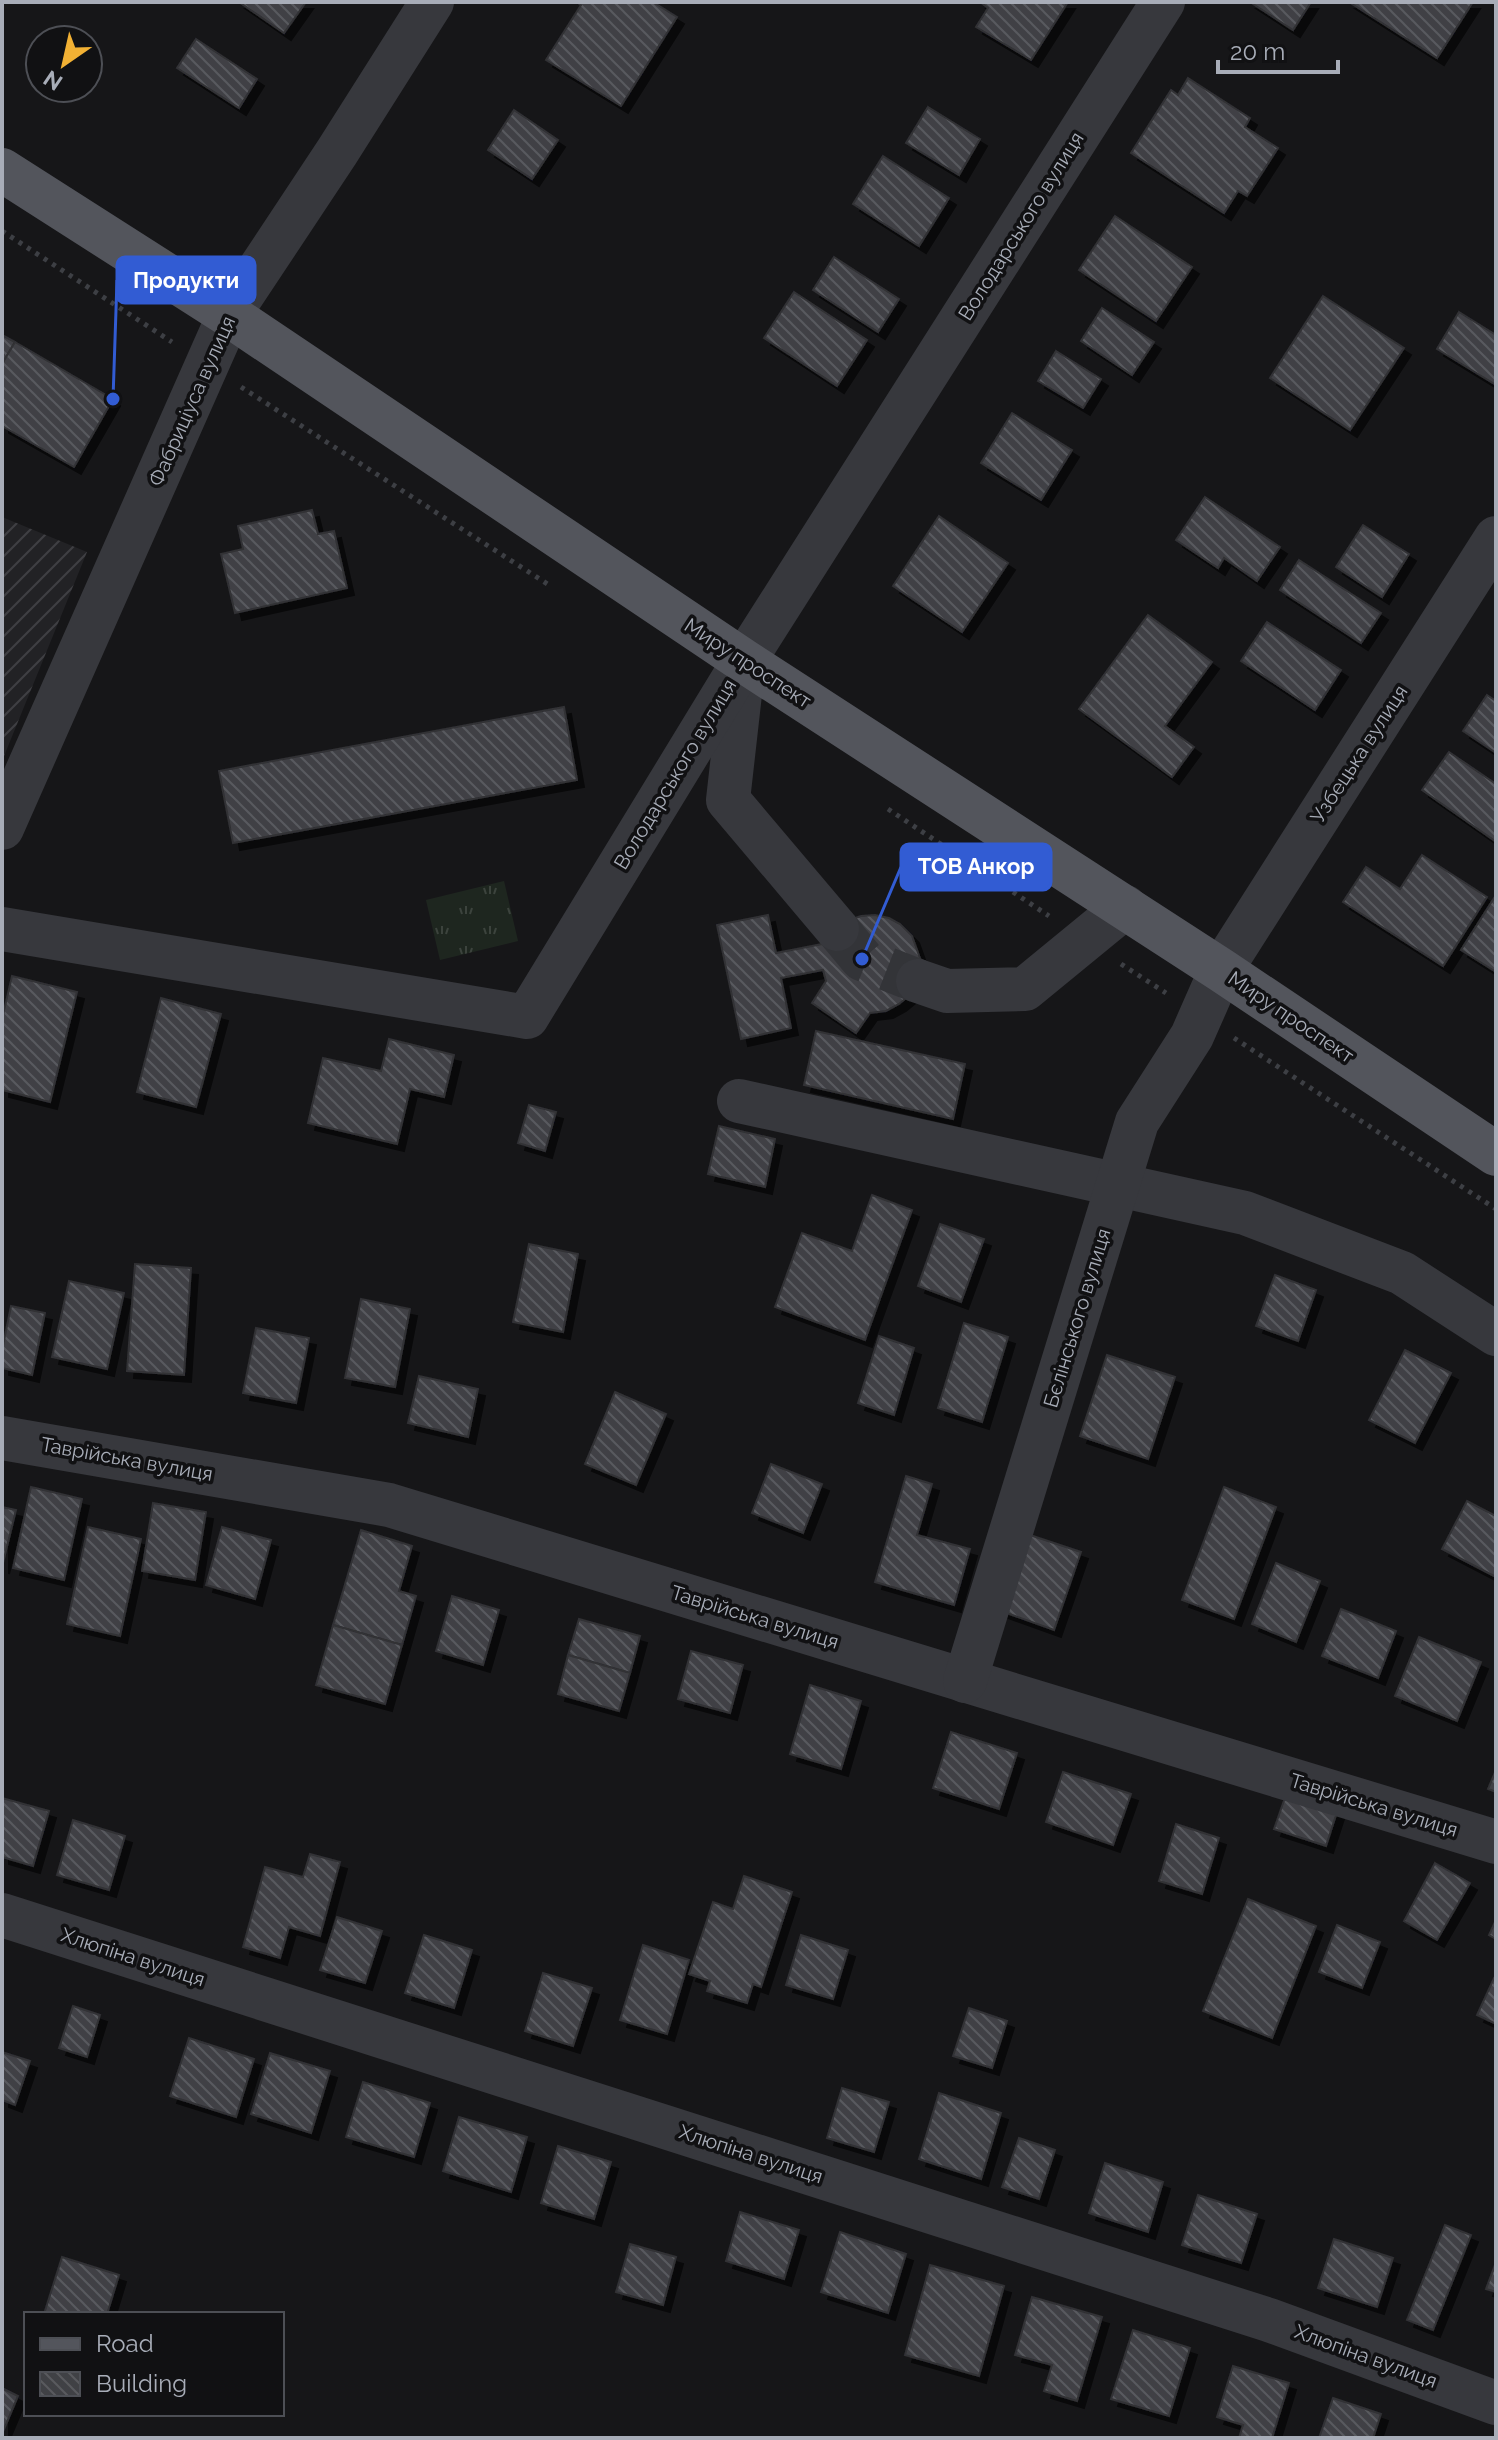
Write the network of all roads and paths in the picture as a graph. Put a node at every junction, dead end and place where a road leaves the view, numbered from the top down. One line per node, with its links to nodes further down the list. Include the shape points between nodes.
1 (432, 2): 4 (street, Фабриціуса вулиця)
2 (1163, 2): 6 (street, Володарського вулиця)
3 (2, 170): 4 (main road, Миру проспект)
4 (229, 315): 6 (main road, Миру проспект); 7 (street, Фабриціуса вулиця)
5 (1496, 538): 11 (street, Узбецька вулиця)
6 (744, 661): 8 (main road, Миру проспект); 9 (street, Володарського вулиця, via 527,1017); 10 (street, via 728,800)
7 (2, 828)
8 (1125, 907): 11 (main road, Миру проспект); 12 (street, via 1025,989 947,991)
9 (2, 929)
10 (837, 929)
11 (1221, 970): 14 (main road, Миру проспект); 15 (street, Бєлінського вулиця, via 1192,1036 1137,1122)
12 (918, 981)
13 (739, 1101): 15 (street)
14 (1496, 1154)
15 (1117, 1186): 16 (street, via 1245,1213 1402,1273); 18 (street, Бєлінського вулиця)
16 (1496, 1334)
17 (2, 1438): 18 (street, Таврійська вулиця, via 389,1505)
18 (965, 1681): 19 (street, Таврійська вулиця)
19 (1496, 1842)
20 (2, 1915): 21 (street, Хлюпіна вулиця, via 1269,2320)
21 (1496, 2403)

